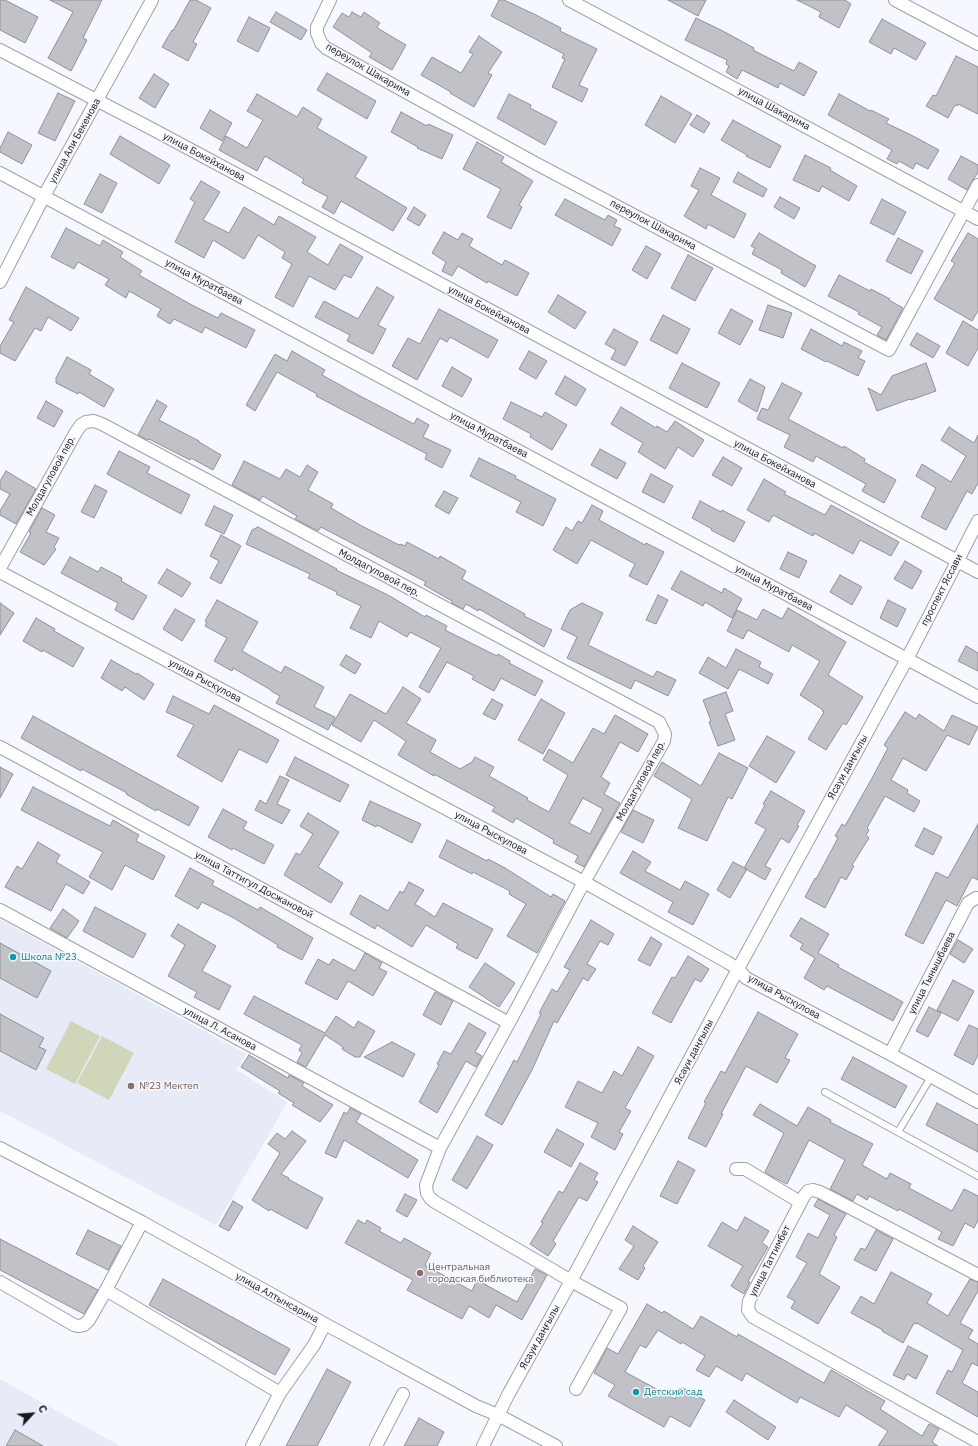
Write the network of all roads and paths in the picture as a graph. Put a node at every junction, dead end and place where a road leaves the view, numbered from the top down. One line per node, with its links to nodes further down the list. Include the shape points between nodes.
1 (152, 0): 7 (street, улица Али Бекенова)
2 (330, 0): 11 (street, переулок Шакарима, via 317,27 321,43 326,48 533,162 889,350)
3 (569, 0): 11 (street, улица Шакарима)
4 (895, 0): 5 (street)
5 (978, 44)
6 (0, 50): 7 (street, улица Бокейханова)
7 (97, 101): 10 (street, улица Али Бекенова); 15 (street, улица Бокейханова)
8 (0, 173): 10 (street, улица Муратбаева)
9 (978, 185): 11 (street)
10 (44, 196): 13 (street, улица Али Бекенова); 19 (street, улица Муратбаева)
11 (964, 210): 12 (street, улица Шакарима)
12 (978, 219)
13 (0, 282)
14 (978, 521): 15 (street, проспект Яссави)
15 (956, 561): 18 (street, улица Бокейханова); 19 (street, проспект Яссави)
16 (0, 568): 22 (street, Молдагуловой пер., via 76,432 81,425 94,421 657,720 665,734 664,741)
17 (0, 572): 22 (street, улица Рыскулова)
18 (978, 572)
19 (907, 659): 20 (street, улица Муратбаева); 25 (street, Ясауи даңғылы)
20 (978, 697)
21 (0, 747): 26 (street, улица Таттигул Досжановой)
22 (584, 882): 25 (street, улица Рыскулова); 26 (street)
23 (978, 898): 27 (street, улица Тынышбаева, via 968,903)
24 (0, 910): 33 (street, улица Л. Асанова)
25 (738, 969): 27 (street, улица Рыскулова, via 746,978); 39 (street, Ясауи даңғылы)
26 (509, 1023): 33 (street)
27 (890, 1054): 28 (street, улица Рыскулова)
28 (931, 1077): 30 (street, улица Рыскулова); 31 (lane)
29 (825, 1092): 31 (lane)
30 (978, 1102)
31 (898, 1132): 35 (lane)
32 (0, 1148): 37 (street, улица Алтынсарина)
33 (440, 1148): 39 (street, via 426,1185 430,1198)
34 (736, 1169): 36 (street, via 744,1169)
35 (978, 1176)
36 (800, 1202): 38 (street, улица Таттимбет, via 808,1191 820,1192); 47 (street, улица Таттимбет, via 749,1301 748,1310 753,1317)
37 (142, 1222): 41 (street); 42 (street, улица Алтынсарина)
38 (978, 1275)
39 (571, 1281): 43 (street, via 621,1308); 46 (street, Ясауи даңғылы)
40 (0, 1282): 41 (street, via 78,1326 84,1325 88,1320)
41 (106, 1290): 44 (street)
42 (325, 1324): 44 (street, via 314,1345); 46 (street, улица Алтынсарина, via 476,1406)
43 (576, 1389)
44 (280, 1393): 48 (street)
45 (403, 1394): 49 (street)
46 (498, 1415): 50 (street, Ясауи даңғылы); 51 (street, улица Алтынсарина)
47 (978, 1442)
48 (252, 1446)
49 (376, 1446)
50 (483, 1446)
51 (556, 1446)

